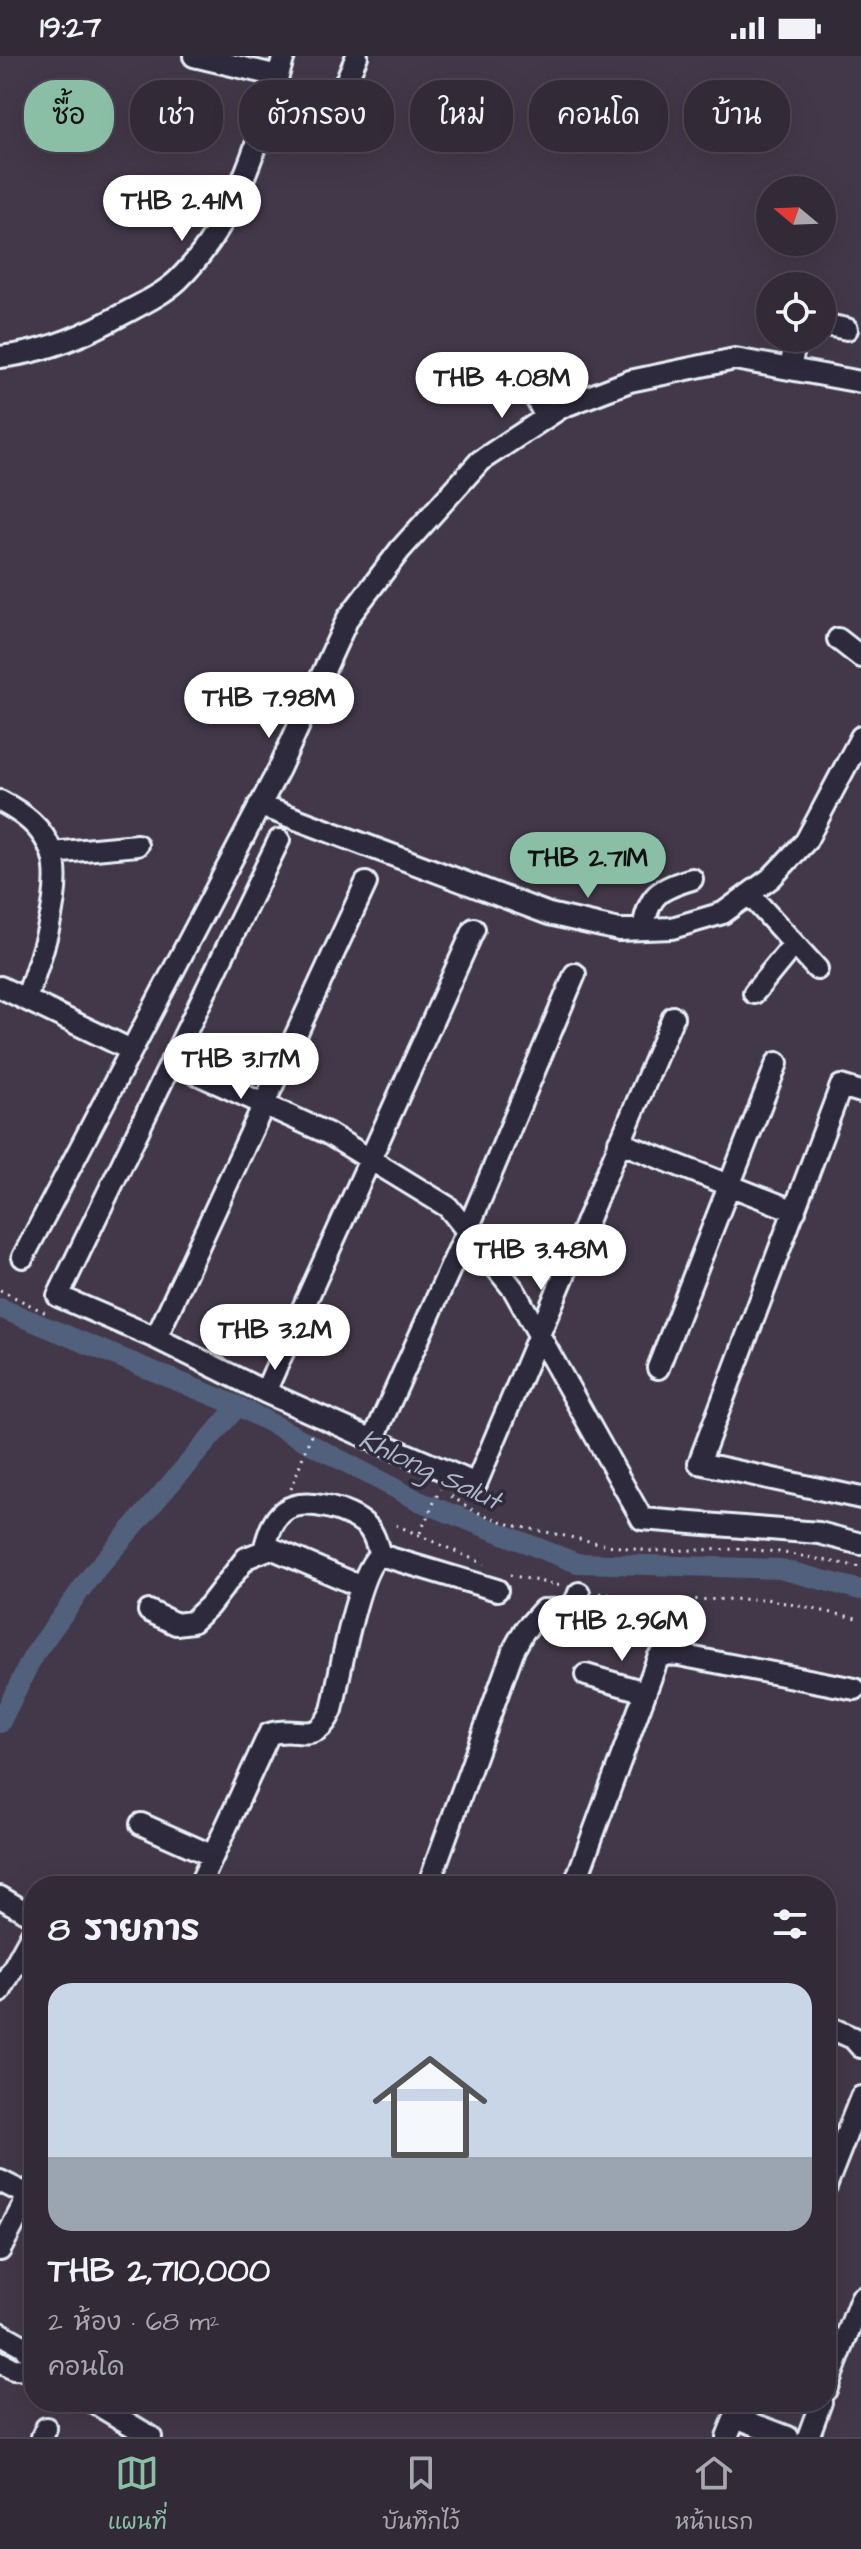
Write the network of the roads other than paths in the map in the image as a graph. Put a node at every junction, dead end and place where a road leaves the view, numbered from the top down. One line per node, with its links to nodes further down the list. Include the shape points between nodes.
1 (194, 56): 3 (street)
2 (357, 56): 4 (street)
3 (281, 66): 8 (street, via 254,155 209,247 175,283 80,337)
4 (347, 80)
5 (836, 327): 6 (street)
6 (847, 329)
7 (793, 352): 9 (street)
8 (0, 357)
9 (790, 369): 11 (street); 12 (street, via 735,359 630,381)
10 (524, 376): 12 (street)
11 (861, 382)
12 (546, 417): 17 (street, via 480,461 348,618)
13 (838, 639): 14 (street)
14 (861, 657)
15 (861, 737): 23 (street, via 806,841)
16 (0, 801): 20 (street, via 35,824)
17 (259, 805): 25 (street, via 549,914 619,930); 33 (street)
18 (279, 840): 34 (street)
19 (137, 845): 20 (street)
20 (52, 853): 31 (street, via 54,882 44,947)
21 (692, 879): 25 (street, via 655,895)
22 (366, 883): 37 (street)
23 (749, 894): 25 (street, via 723,913 672,928); 26 (street)
24 (474, 929): 39 (street)
25 (643, 929)
26 (794, 944): 27 (street); 30 (street)
27 (817, 969)
28 (575, 974): 42 (street)
29 (0, 987): 31 (street)
30 (754, 993)
31 (26, 999): 33 (street)
32 (673, 1017): 38 (street)
33 (131, 1050): 43 (street)
34 (171, 1062): 37 (street); 45 (street, via 58,1296)
35 (777, 1063): 40 (street)
36 (861, 1092): 41 (street, via 841,1086)
37 (264, 1104): 39 (street); 45 (street)
38 (619, 1142): 40 (street); 44 (street)
39 (370, 1159): 42 (street, via 448,1207); 47 (street)
40 (730, 1186): 41 (street); 46 (street)
41 (795, 1211): 49 (street, via 699,1463)
42 (467, 1231): 44 (street, via 514,1290); 48 (street)
43 (23, 1257)
44 (538, 1332): 48 (street, via 476,1484); 50 (street, via 642,1519 819,1533)
45 (156, 1338): 47 (street)
46 (658, 1368)
47 (265, 1392): 48 (street)
48 (373, 1440)
49 (860, 1496)
50 (861, 1544)
51 (264, 1550): 52 (street, via 282,1513 317,1504 366,1525); 54 (street, via 282,1552); 56 (street, via 246,1558 192,1622 176,1624)
52 (380, 1555): 53 (street); 54 (street)
53 (499, 1578)
54 (360, 1586): 61 (street, via 326,1724 313,1732 269,1734)
55 (581, 1591): 63 (street, via 570,1608 543,1610 513,1651)
56 (149, 1611)
57 (586, 1675): 59 (street)
58 (855, 1689): 59 (street, via 667,1654 658,1658)
59 (645, 1692): 64 (street)
60 (141, 1824): 61 (street)
61 (213, 1856): 62 (street)
62 (204, 1876)
63 (432, 1876)
64 (578, 1876)
65 (0, 1897): 66 (street)
66 (24, 1911)
67 (24, 1948): 68 (street)
68 (0, 1992)
69 (836, 2030): 70 (street)
70 (861, 2047)
71 (861, 2097): 72 (street)
72 (836, 2161)
73 (0, 2181): 74 (street)
74 (24, 2188)
75 (24, 2204): 76 (street)
76 (0, 2250)
77 (861, 2298): 81 (street)
78 (0, 2333): 79 (street)
79 (24, 2347)
80 (0, 2362): 82 (street)
81 (836, 2364)
82 (24, 2370)
83 (110, 2412): 87 (street)
84 (737, 2412): 88 (street)
85 (743, 2412): 89 (street)
86 (817, 2412): 90 (street)
87 (151, 2437)
88 (727, 2437)
89 (788, 2437)
90 (808, 2437)

